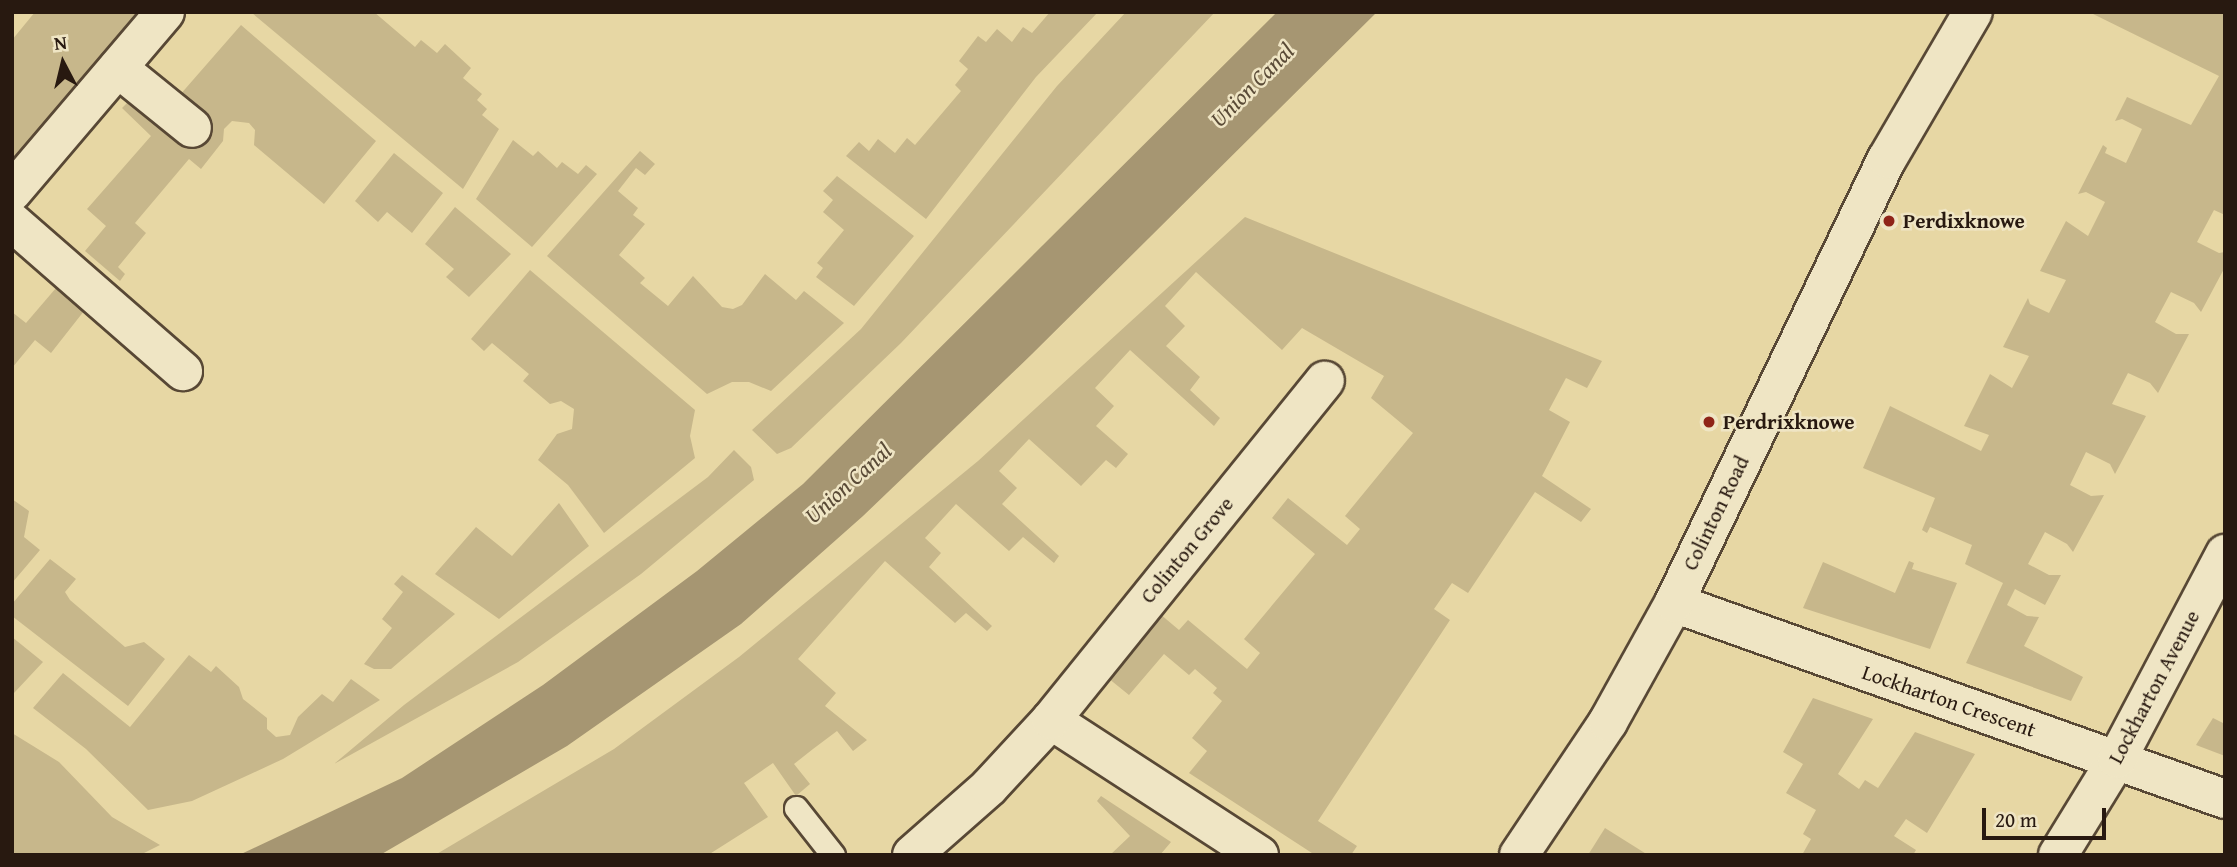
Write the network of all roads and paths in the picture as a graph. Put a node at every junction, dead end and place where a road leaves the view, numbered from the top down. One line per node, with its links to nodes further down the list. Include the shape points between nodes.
1 (165, 12): 3 (street)
2 (1973, 12): 10 (street, Colinton Road, via 1887,159)
3 (118, 68): 4 (street); 5 (street)
4 (192, 128)
5 (12, 191)
6 (12, 222): 7 (street)
7 (183, 371)
8 (1325, 381): 11 (street, Colinton Grove)
9 (2225, 554): 12 (street, Lockharton Avenue)
10 (1674, 603): 12 (street, Lockharton Crescent); 18 (street, Colinton Road, via 1608,722)
11 (1051, 720): 16 (street, Colinton Grove, via 989,787); 17 (street)
12 (2117, 759): 13 (street, Lockharton Crescent); 19 (street, Lockharton Avenue)
13 (2225, 799)
14 (796, 808): 15 (lane)
15 (832, 855)
16 (912, 855)
17 (1259, 855)
18 (1519, 855)
19 (2058, 855)

